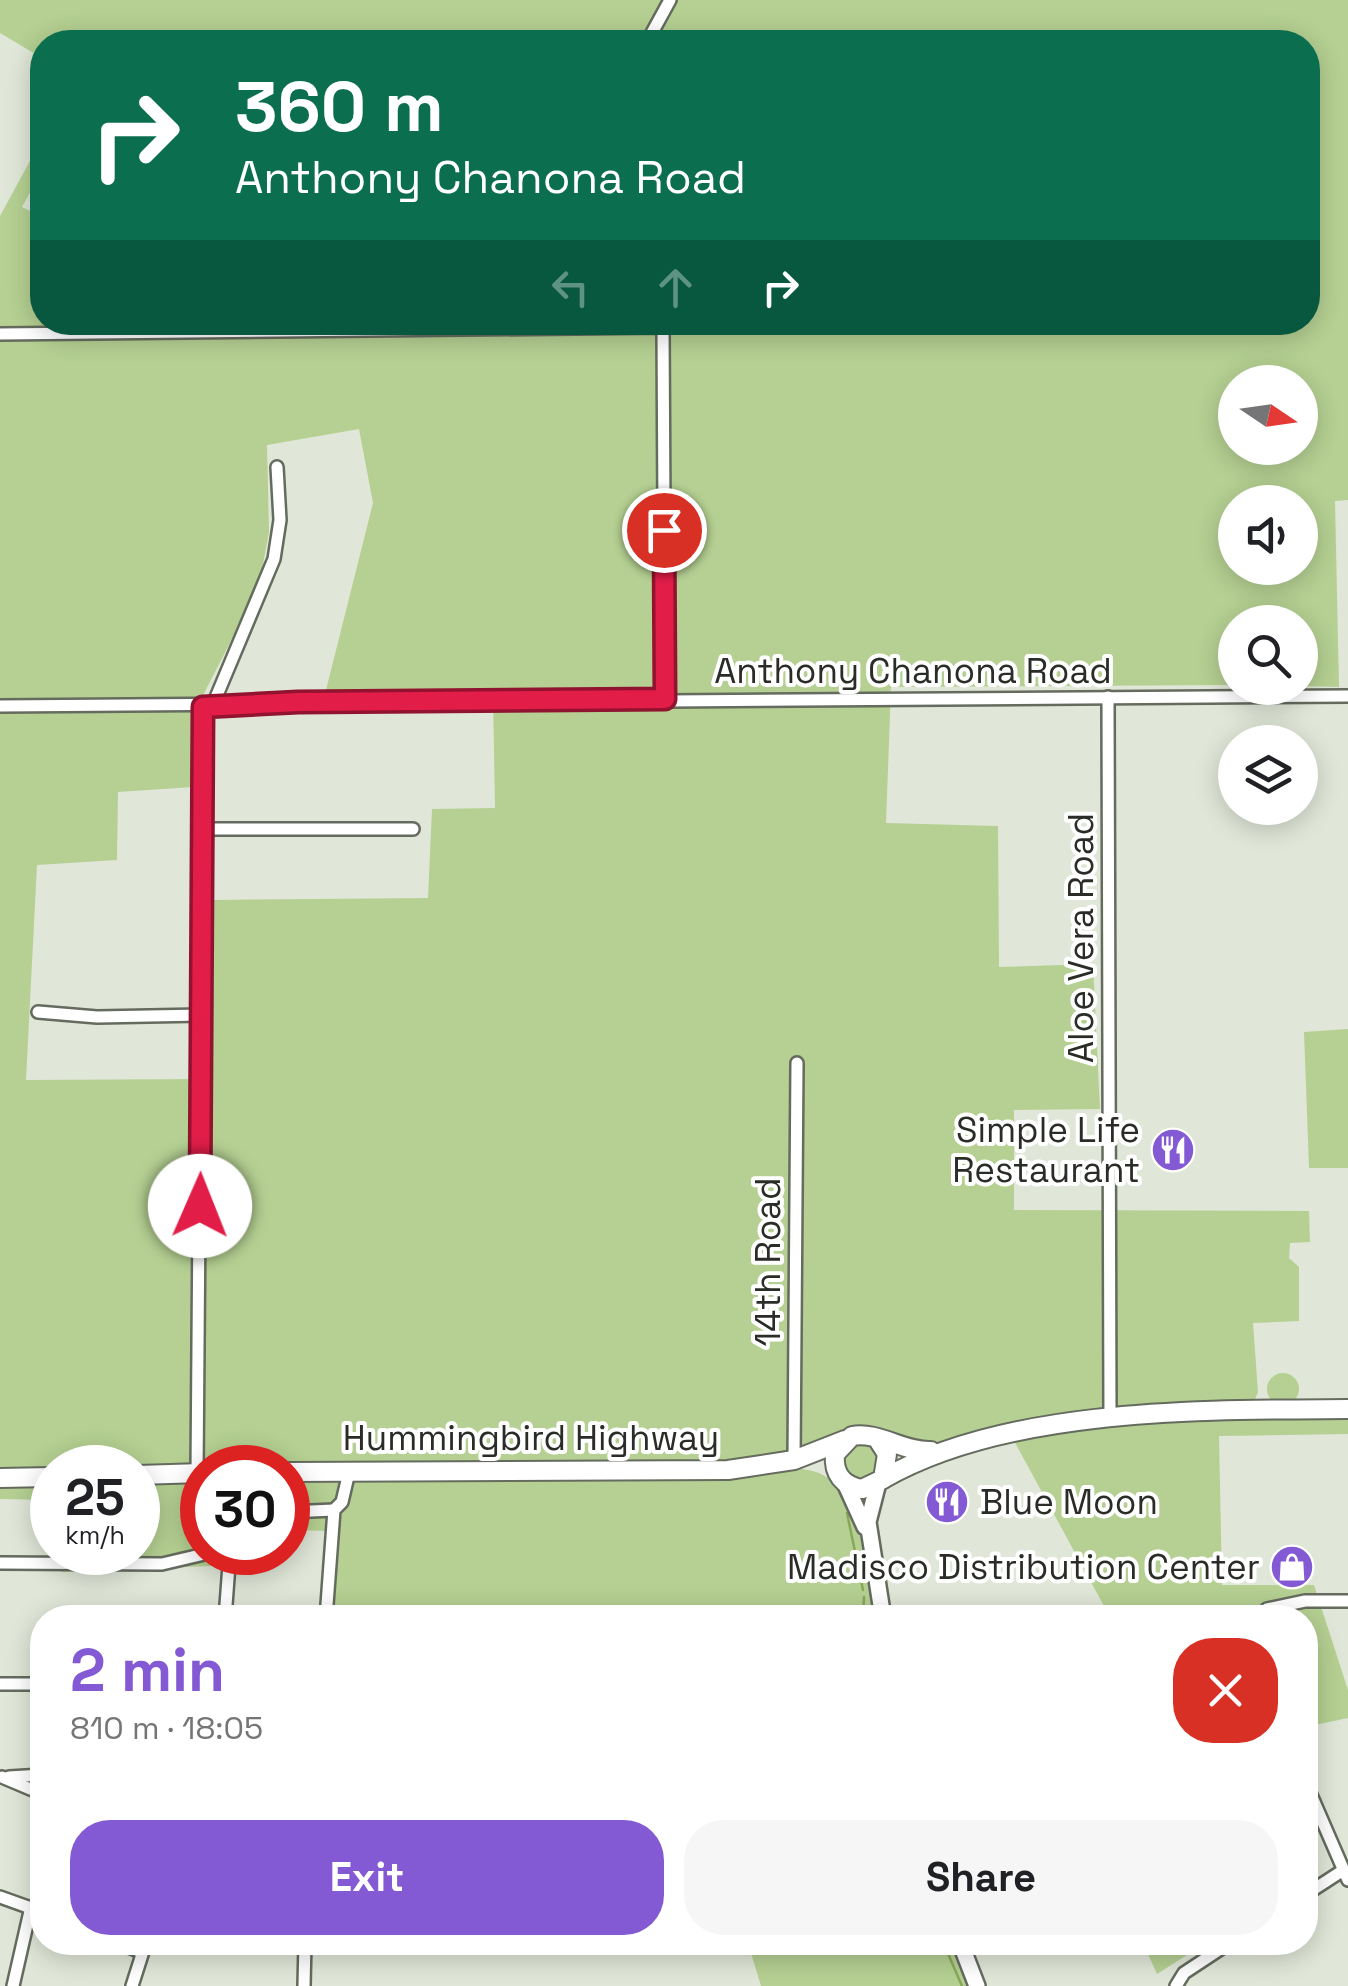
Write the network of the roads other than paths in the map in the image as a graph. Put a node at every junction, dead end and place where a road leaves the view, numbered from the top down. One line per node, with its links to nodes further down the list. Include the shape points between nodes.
1 (670, 0): 2 (street)
2 (654, 30)
3 (0, 334): 4 (street)
4 (30, 334)
5 (663, 335): 9 (street)
6 (277, 467): 11 (street, via 274,559)
7 (1348, 696): 8 (street, Anthony Chanona Road)
8 (1108, 697): 9 (street, Anthony Chanona Road); 18 (street, Aloe Vera Road)
9 (665, 699): 11 (street, Anthony Chanona Road)
10 (0, 706): 11 (street, Anthony Chanona Road)
11 (208, 707): 13 (street)
12 (413, 829): 13 (street)
13 (204, 830): 15 (street)
14 (38, 1012): 15 (street)
15 (202, 1015): 21 (street)
16 (797, 1064): 23 (street, 14th Road)
17 (1348, 1409): 18 (main road)
18 (1110, 1420): 22 (main road)
19 (844, 1440): 20 (main road, via 861,1434); 23 (main road, Hummingbird Highway); 28 (main road, via 835,1454)
20 (878, 1440): 22 (main road, via 913,1451); 29 (main road, via 888,1462)
21 (200, 1445)
22 (946, 1449): 29 (main road)
23 (784, 1462): 25 (main road, Hummingbird Highway, via 672,1473); 28 (main road, Hummingbird Highway)
24 (310, 1472): 25 (main road, Hummingbird Highway)
25 (349, 1472): 30 (street)
26 (30, 1477): 27 (main road)
27 (0, 1478)
28 (842, 1481): 29 (main road, via 862,1489); 32 (main road)
29 (881, 1481): 32 (main road, via 868,1509)
30 (334, 1510): 31 (street); 38 (street)
31 (310, 1511)
32 (870, 1540): 39 (main road)
33 (180, 1560): 34 (street)
34 (0, 1563)
35 (228, 1575): 37 (street)
36 (1348, 1601): 40 (street)
37 (226, 1605)
38 (327, 1605)
39 (881, 1605)
40 (1291, 1605)
41 (0, 1684): 42 (street)
42 (30, 1684)
43 (30, 1776): 44 (street)
44 (1, 1777): 45 (street)
45 (30, 1789)
46 (1318, 1812): 47 (street)
47 (1345, 1876): 48 (street)
48 (1318, 1889)
49 (0, 1897): 50 (street)
50 (30, 1908)
51 (30, 1932): 56 (street)
52 (141, 1955): 57 (street)
53 (304, 1955): 58 (street)
54 (965, 1955): 59 (main road)
55 (1212, 1955): 60 (street)
56 (13, 1986)
57 (132, 1986)
58 (304, 1986)
59 (977, 1986)
60 (1176, 1986)

